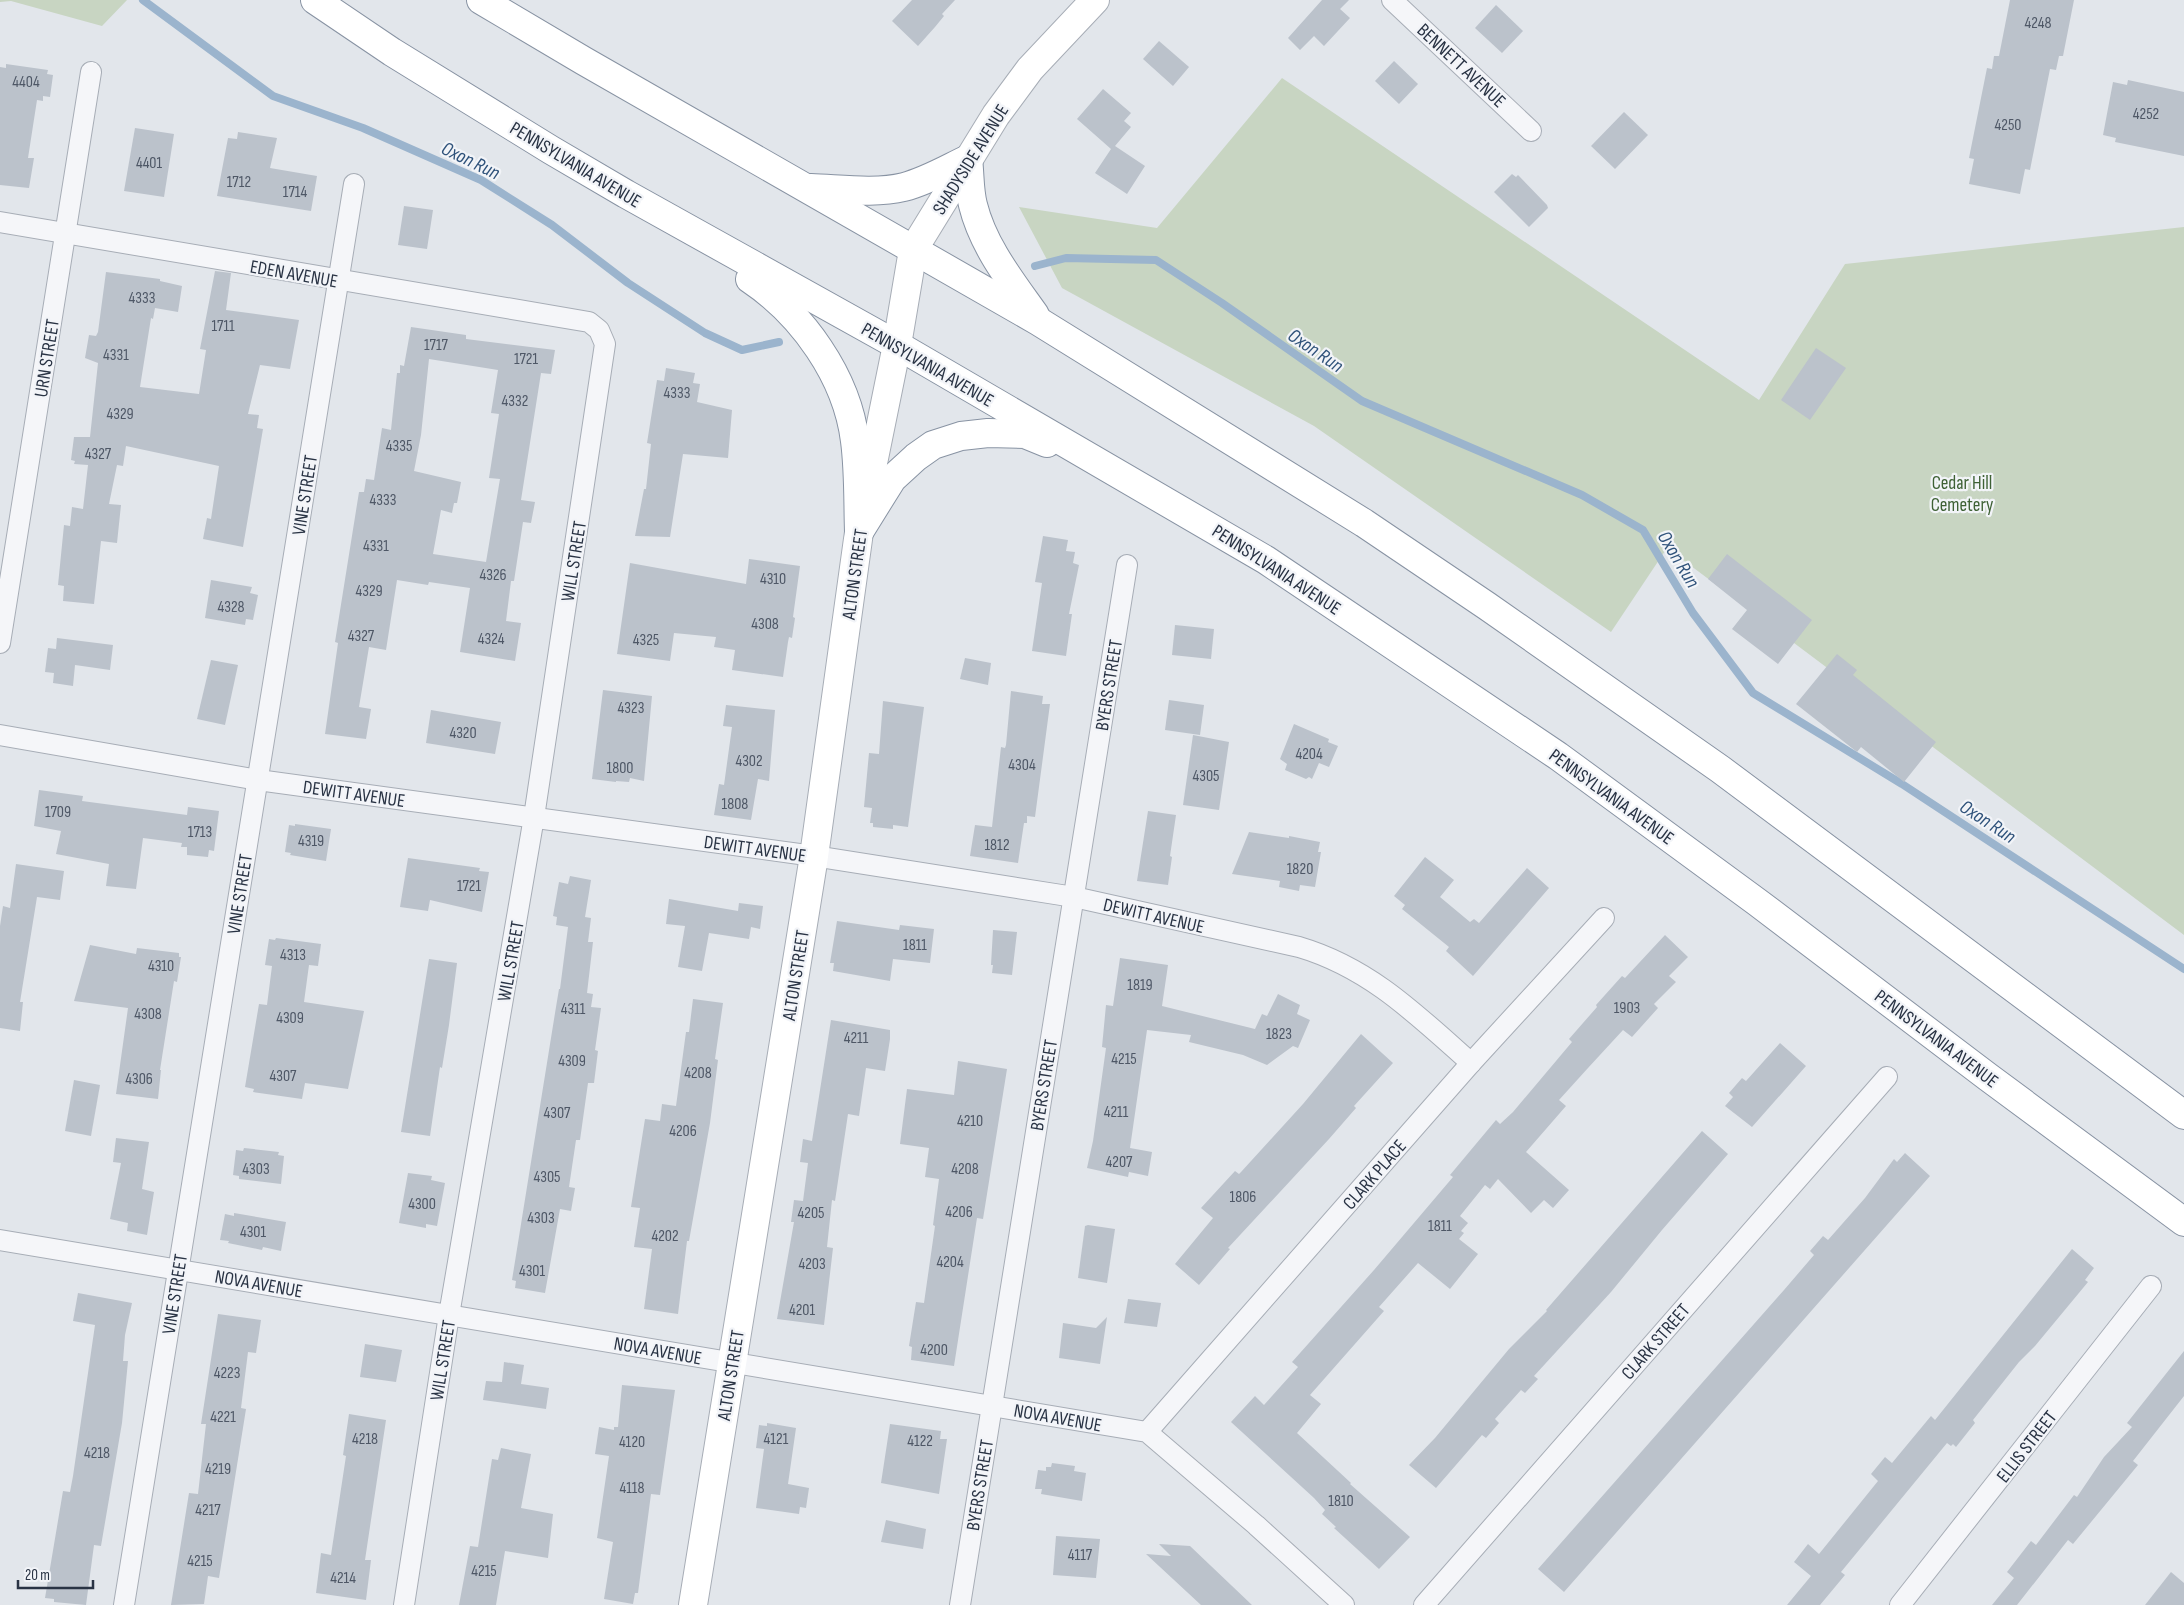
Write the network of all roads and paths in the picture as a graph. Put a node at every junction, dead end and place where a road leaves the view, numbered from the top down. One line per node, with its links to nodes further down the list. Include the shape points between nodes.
1 (316, 0): 7 (main road, PENNSYLVANIA AVENUE, via 392,52)
2 (481, 0): 10 (main road)
3 (1095, 0): 8 (main road, SHADYSIDE AVENUE, via 1030,69)
4 (1392, 0): 6 (street, BENNETT AVENUE)
5 (91, 72): 12 (street, URN STREET)
6 (1531, 131)
7 (551, 150): 17 (main road, PENNSYLVANIA AVENUE); 19 (main road, via 674,234 752,280 774,296 806,332 828,364 840,390 855,440)
8 (968, 159): 10 (main road, via 932,178 903,187); 13 (main road, SHADYSIDE AVENUE); 15 (main road, via 973,204 984,236)
9 (354, 184): 14 (street, VINE STREET)
10 (809, 188): 13 (main road)
11 (0, 222): 12 (street, EDEN AVENUE)
12 (66, 233): 14 (street, EDEN AVENUE); 21 (street, URN STREET)
13 (913, 250): 15 (main road); 17 (main road, SHADYSIDE AVENUE)
14 (338, 281): 16 (street, EDEN AVENUE); 23 (street, VINE STREET)
15 (1038, 321): 30 (main road, via 1364,523 1487,606 1720,769)
16 (589, 322): 24 (street, WILL STREET, via 601,334 605,348)
17 (897, 345): 18 (main road, PENNSYLVANIA AVENUE); 19 (main road, ALTON STREET)
18 (1120, 474): 19 (main road, via 1025,434 961,436 933,445 910,462 892,479); 31 (main road, PENNSYLVANIA AVENUE, via 1266,560 1558,756)
19 (859, 532): 25 (main road, ALTON STREET)
20 (1127, 565): 26 (street, BYERS STREET)
21 (0, 644)
22 (0, 735): 23 (street, DEWITT AVENUE)
23 (258, 780): 24 (street, DEWITT AVENUE); 33 (street, VINE STREET)
24 (534, 817): 25 (street, DEWITT AVENUE); 35 (street, WILL STREET)
25 (814, 856): 26 (street, DEWITT AVENUE); 36 (main road, ALTON STREET)
26 (1074, 897): 28 (street, DEWITT AVENUE, via 1327,955 1374,981); 37 (street, BYERS STREET)
27 (1604, 918): 28 (street, CLARK PLACE)
28 (1471, 1063): 38 (street, CLARK PLACE)
29 (1887, 1077): 44 (street, CLARK STREET)
30 (2184, 1115)
31 (2184, 1222)
32 (0, 1240): 33 (street, NOVA AVENUE)
33 (178, 1270): 35 (street, NOVA AVENUE); 39 (street, VINE STREET)
34 (2151, 1286): 45 (street, ELLIS STREET)
35 (449, 1315): 36 (street, NOVA AVENUE); 40 (street, WILL STREET)
36 (732, 1362): 37 (street, NOVA AVENUE); 41 (main road, ALTON STREET)
37 (992, 1406): 38 (street, NOVA AVENUE); 42 (street, BYERS STREET)
38 (1147, 1432): 43 (street)
39 (124, 1605)
40 (404, 1605)
41 (693, 1605)
42 (960, 1605)
43 (1344, 1605)
44 (1424, 1605)
45 (1900, 1605)

